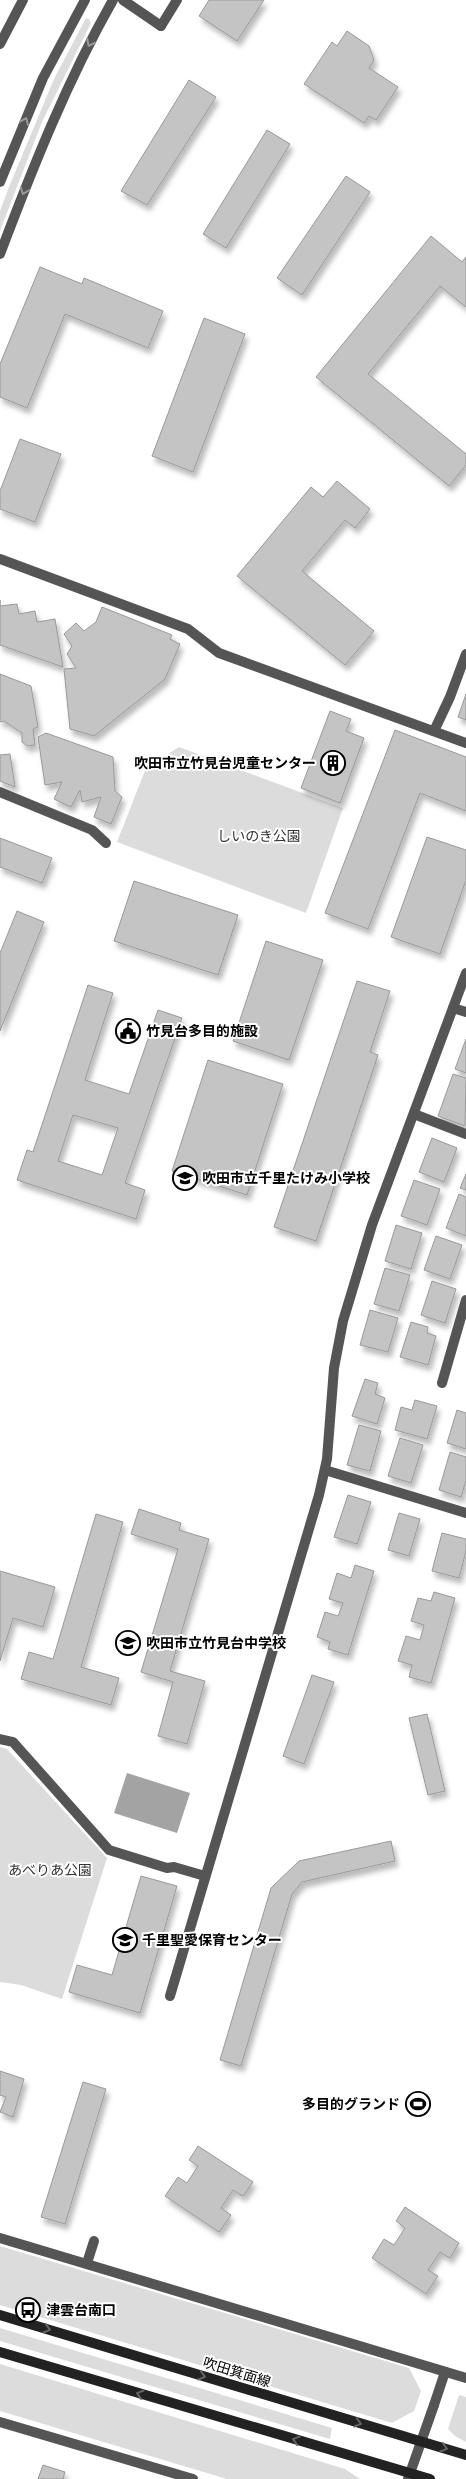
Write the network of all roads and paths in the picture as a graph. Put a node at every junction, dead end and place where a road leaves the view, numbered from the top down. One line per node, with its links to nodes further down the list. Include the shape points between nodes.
1 (23, 0): 6 (street)
2 (85, 0): 7 (street, one-way to 2, via 44,78)
3 (113, 0): 8 (street, one-way to 8, via 67,88)
4 (123, 0): 5 (street, via 161,26)
5 (177, 0)
6 (0, 44)
7 (0, 182)
8 (0, 254)
9 (0, 559): 11 (street, via 188,629 219,653)
10 (466, 654): 11 (street)
11 (434, 731): 12 (street)
12 (466, 743)
13 (0, 792): 14 (street, via 92,830)
14 (106, 843)
15 (466, 973): 16 (street)
16 (453, 1008): 17 (street); 18 (street)
17 (466, 1012)
18 (414, 1114): 19 (street); 22 (street, via 372,1225 343,1322 334,1368)
19 (466, 1134)
20 (466, 1300): 21 (street)
21 (442, 1382)
22 (325, 1470): 23 (street); 25 (street)
23 (466, 1513)
24 (0, 1739): 25 (street, via 13,1742 109,1850)
25 (205, 1876): 26 (street)
26 (170, 1996)
27 (0, 2238): 29 (street)
28 (94, 2241): 29 (street)
29 (87, 2263): 32 (street)
30 (0, 2315): 35 (main road, 吹田箕面線, one-way to 35)
31 (0, 2352): 37 (main road, one-way to 31)
32 (445, 2372): 33 (street); 35 (street)
33 (466, 2378)
34 (0, 2422): 38 (street)
35 (422, 2442): 36 (main road, 吹田箕面線, one-way to 36); 37 (street)
36 (466, 2455)
37 (409, 2476): 39 (main road)
38 (193, 2479)
39 (430, 2479)

